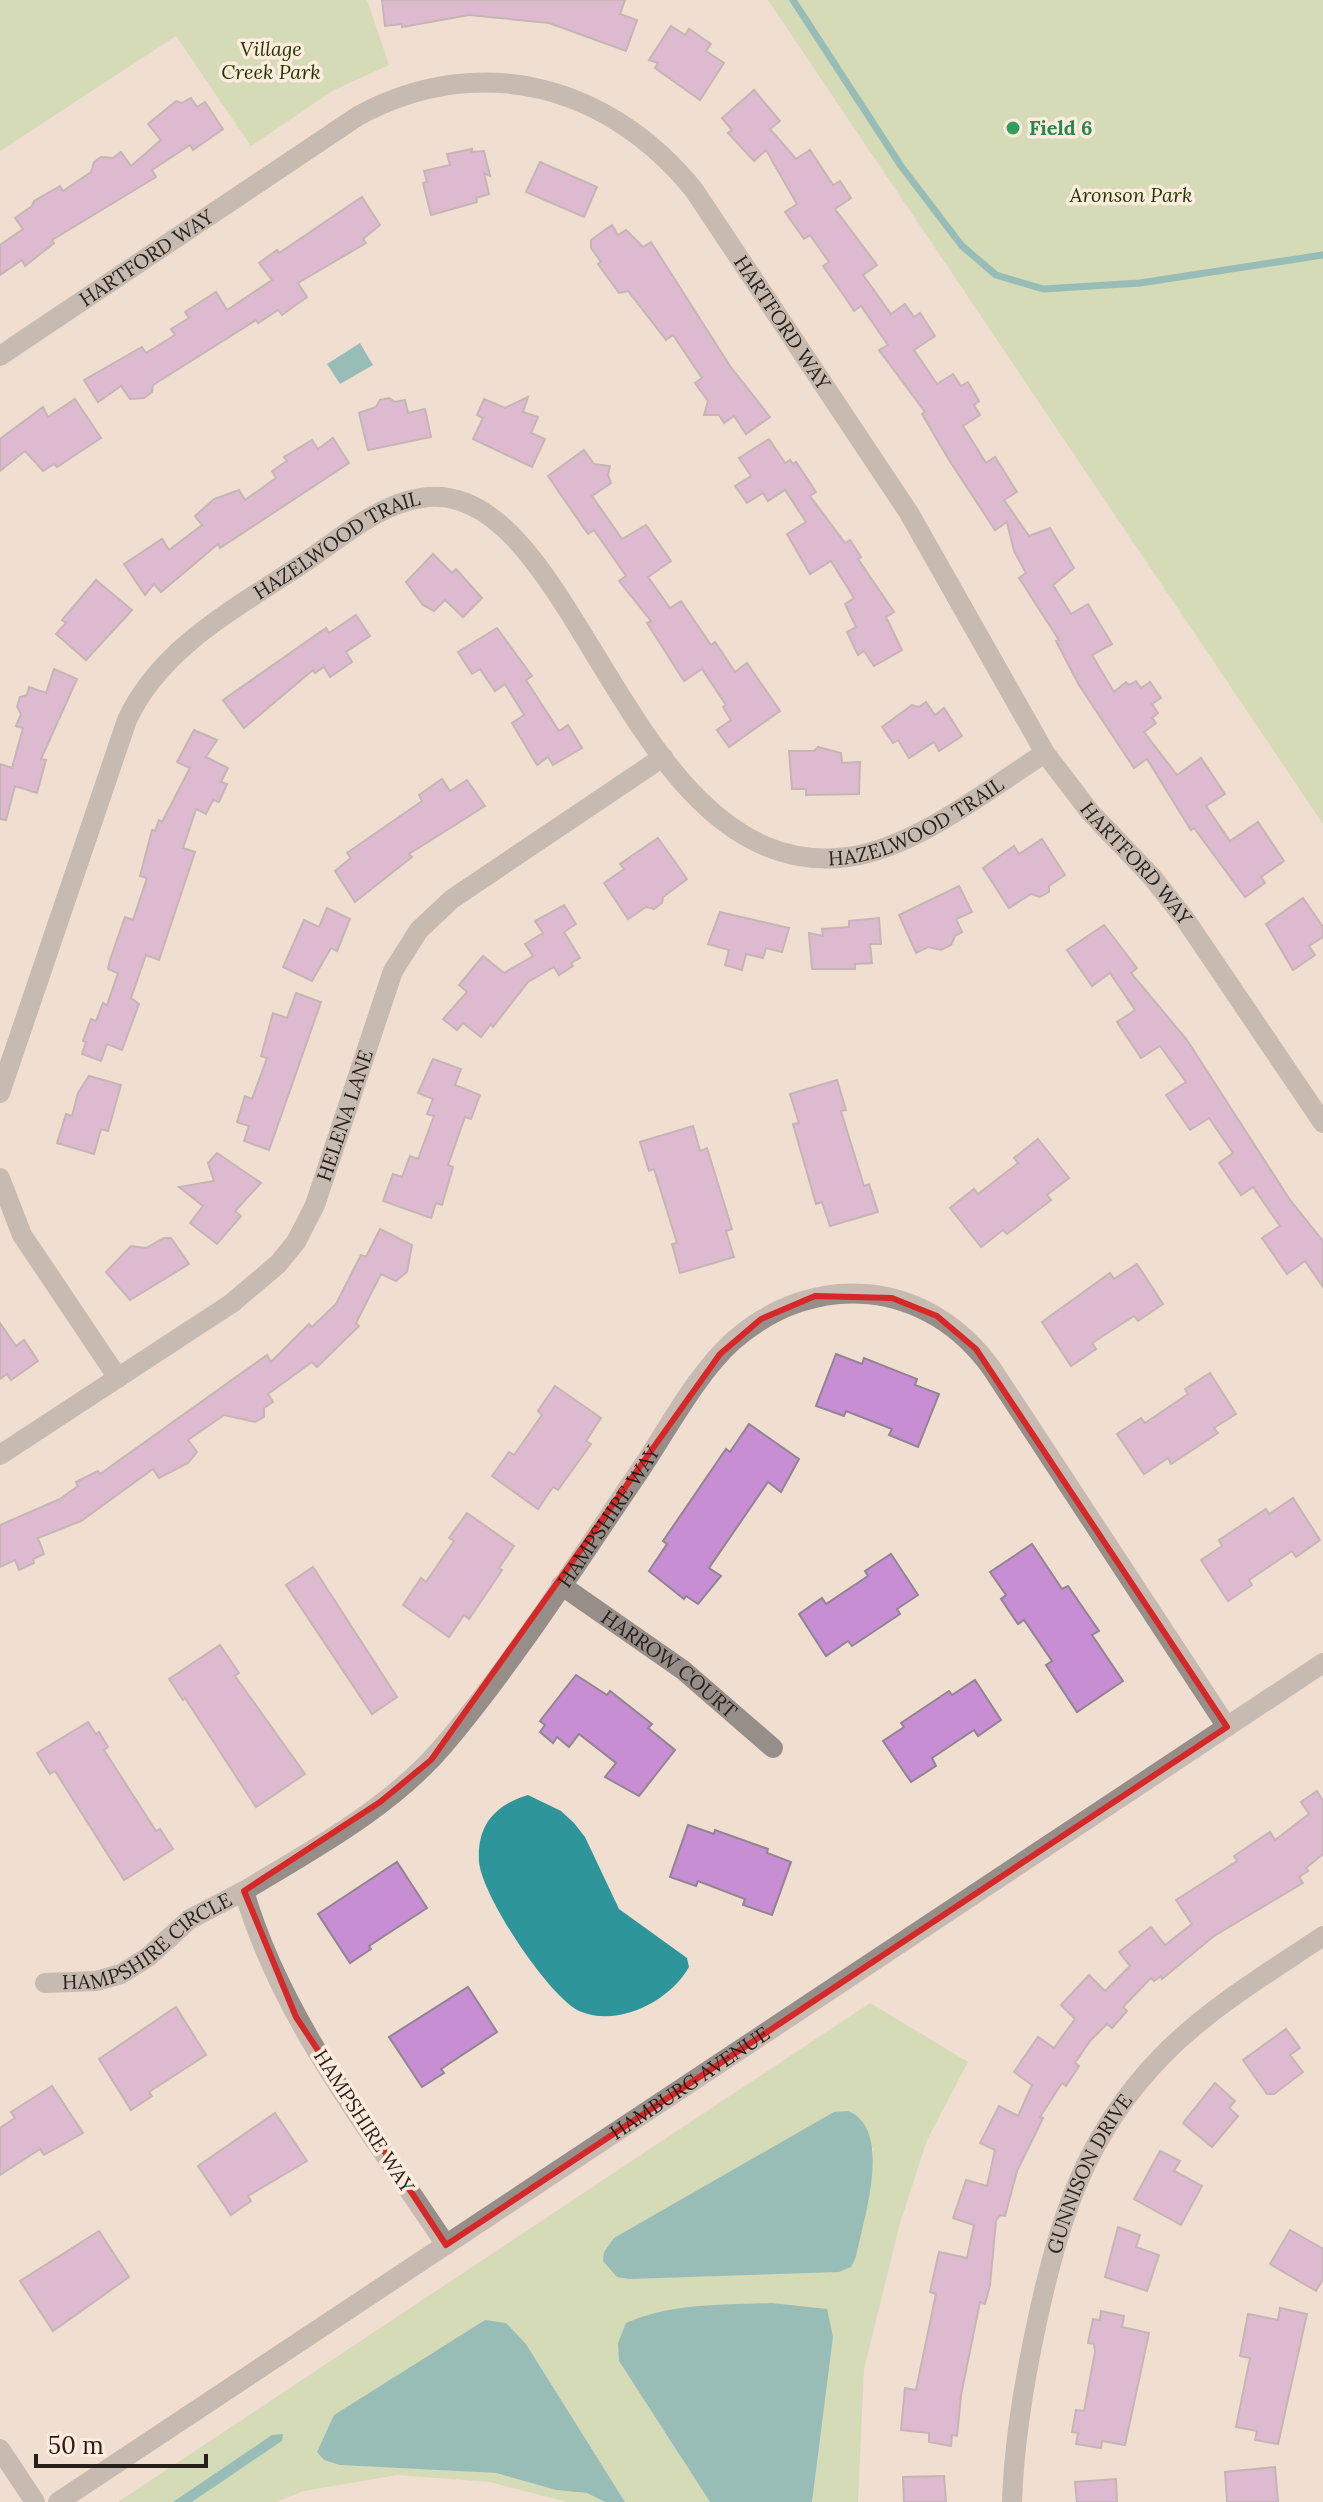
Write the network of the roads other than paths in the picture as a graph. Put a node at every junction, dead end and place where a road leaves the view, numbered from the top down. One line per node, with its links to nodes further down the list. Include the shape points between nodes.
1 (0, 356): 2 (street, HARTFORD WAY, via 378,106 439,88 487,83 569,96 632,128 670,160 694,190 909,513)
2 (1045, 753): 3 (street, HAZELWOOD TRAIL, via 909,837 845,857 787,852 742,835 706,810); 5 (street, HARTFORD WAY, via 1103,828 1177,909)
3 (663, 757): 4 (street, HAZELWOOD TRAIL, via 536,566 496,518 440,497 384,509 195,637 144,686 127,720); 7 (street, HELENA LANE, via 452,899 419,930 393,971 315,1205 296,1242 257,1285)
4 (0, 1093)
5 (1323, 1123)
6 (0, 1178): 7 (street, via 22,1235)
7 (118, 1378): 8 (street, HELENA LANE)
8 (0, 1455)
9 (561, 1585): 11 (street, HAMPSHIRE WAY, via 711,1367 740,1335 770,1314 815,1296 892,1298 937,1316 984,1358); 12 (street, HARROW COURT, via 683,1670); 13 (street, HAMPSHIRE WAY, via 431,1760 346,1825)
10 (1323, 1663): 11 (street, HAMBURG AVENUE)
11 (1227, 1727): 16 (street, HAMBURG AVENUE)
12 (773, 1748)
13 (244, 1891): 15 (street, HAMPSHIRE CIRCLE, via 190,1919 121,1974 96,1981); 16 (street, HAMPSHIRE WAY, via 266,1955 296,2017)
14 (1323, 1936): 20 (street, GUNNISON DRIVE, via 1219,2006 1165,2053 1129,2095 1089,2157 1050,2260 1018,2413)
15 (45, 1983)
16 (446, 2245): 19 (street, HAMBURG AVENUE)
17 (0, 2449): 18 (street)
18 (35, 2502)
19 (58, 2502)
20 (1012, 2502)

